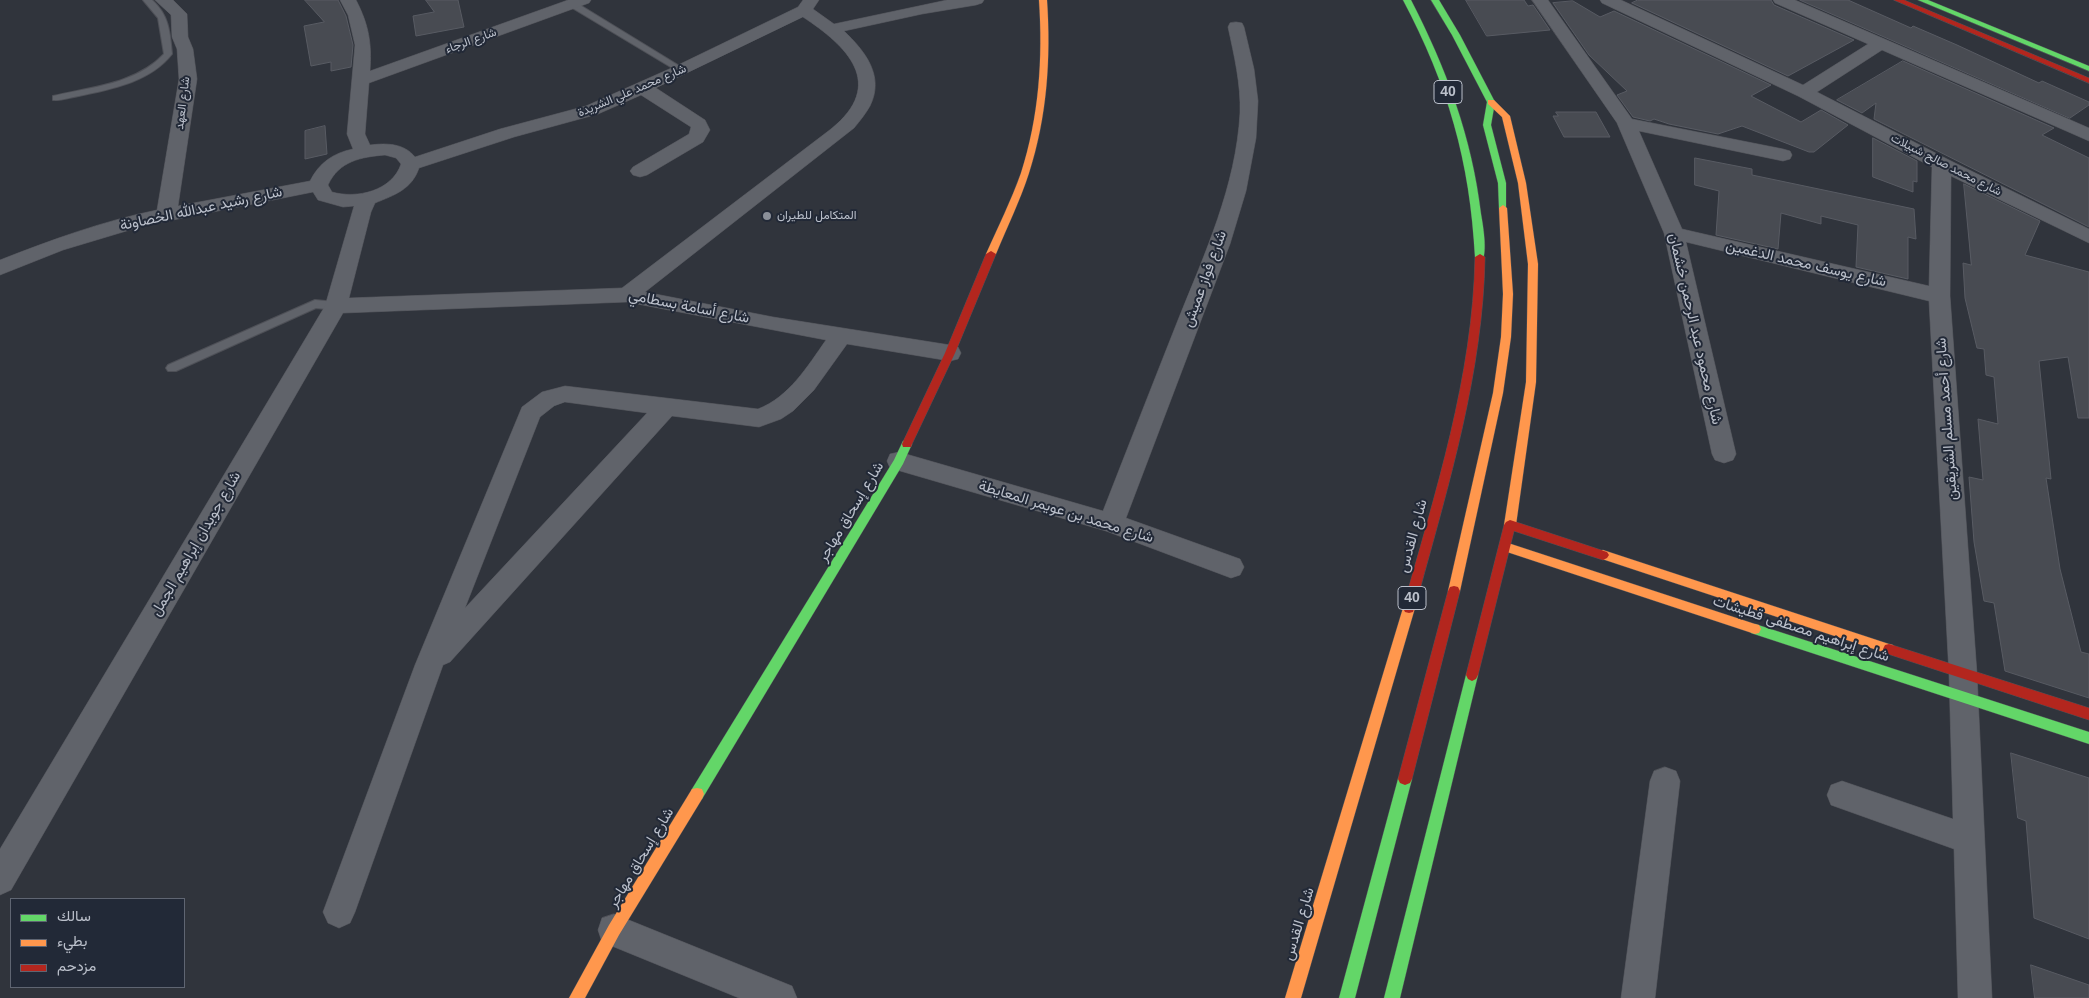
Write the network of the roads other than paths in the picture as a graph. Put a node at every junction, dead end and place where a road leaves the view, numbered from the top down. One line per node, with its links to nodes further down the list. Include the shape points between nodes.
1 (147, 0): 16 (lane)
2 (163, 0): 16 (street, شارع العهد, via 179,14)
3 (348, 0): 21 (street, via 356,15 363,45)
4 (976, 0): 17 (street)
5 (1043, 0): 44 (main road, شارع إسحاق مهاجر, via 1045,65 1040,114 1025,173)
6 (1407, 0): 65 (main road, شارع القدس / 40, via 1425,29 1460,122 1475,189 1480,277 1478,333 1455,437 1419,571)
7 (1435, 0): 26 (main road, 40)
8 (1540, 0): 27 (street, شارع محمود عبد الرحمن خشمان)
9 (1608, 0): 24 (street, شارع محمد صالح شبيلات)
10 (1781, 0): 18 (street)
11 (1898, 0): 22 (main road)
12 (1922, 0): 19 (main road)
13 (574, 1): 20 (lane); 21 (street, شارع الرجاء)
14 (808, 5): 17 (street); 20 (street, شارع محمد علي الشريدة)
15 (1236, 26): 49 (street, شارع فواز عميش, via 1247,68 1249,112 1245,151 1235,191 1219,245)
16 (173, 27): 25 (lane, via 168,54 152,70 122,82); 36 (street, شارع العهد, via 186,49 188,79)
17 (832, 30): 40 (street, via 853,48 866,69 868,86 862,104 848,124)
18 (1880, 44): 24 (street); 28 (street)
19 (2089, 68)
20 (682, 70): 23 (street, شارع محمد علي الشريدة)
21 (359, 81): 29 (street, via 356,134)
22 (2089, 81)
23 (643, 88): 31 (street, شارع محمد علي الشريدة, via 592,110); 33 (street, via 699,124 701,133)
24 (1804, 92): 32 (street, شارع محمد صالح شبيلات)
25 (56, 98)
26 (1491, 102): 50 (main road, via 1506,116 1522,183 1533,264 1531,382); 66 (main road, via 1487,126 1502,183 1508,294 1498,393 1461,566)
27 (1626, 123): 30 (street); 37 (street, شارع محمود عبد الرحمن خشمان)
28 (2089, 136)
29 (362, 151): 31 (street, via 386,149 403,154); 34 (street, via 340,160 323,172)
30 (1784, 155)
31 (411, 164): 35 (street, via 406,178 396,186)
32 (1942, 164): 38 (street, شارع محمد صالح شبيلات); 41 (street, شارع أحمد مسلم الشريقين)
33 (640, 171)
34 (318, 186): 35 (street, via 325,196 343,201); 36 (street, شارع رشيد عبدالله الخصاونة)
35 (367, 199): 42 (street, شارع جويدان إبراهيم الجمل)
36 (167, 213): 39 (street, شارع رشيد عبدالله الخصاونة, via 56,245)
37 (1674, 233): 41 (street, شارع يوسف محمد الدغمين); 47 (street, شارع محمود عبد الرحمن خشمان)
38 (2089, 237)
39 (0, 268)
40 (627, 294): 42 (street, شارع أسامة بسطامي); 43 (street, شارع أسامة بسطامي)
41 (1939, 296): 54 (street, شارع أحمد مسلم الشريقين)
42 (336, 306): 45 (lane, via 315,304); 60 (street, شارع جويدان إبراهيم الجمل)
43 (841, 336): 44 (street, شارع أسامة بسطامي); 46 (street, via 796,397 771,414 759,418)
44 (950, 353): 48 (main road, شارع إسحاق مهاجر)
45 (172, 368)
46 (667, 406): 53 (street); 53 (street, via 565,394 544,400 530,413)
47 (1724, 454)
48 (899, 461): 49 (street, شارع محمد بن عويمر المعايطة); 62 (main road, شارع إسحاق مهاجر)
49 (1111, 523): 52 (street, شارع محمد بن عويمر المعايطة)
50 (1510, 525): 51 (main road); 54 (main road, شارع إبراهيم مصطفى قطيشات)
51 (1505, 547): 54 (main road, شارع إبراهيم مصطفى قطيشات); 67 (main road)
52 (1231, 567)
53 (429, 665): 61 (street)
54 (1963, 685): 55 (main road, شارع إبراهيم مصطفى قطيشات); 56 (main road, شارع إبراهيم مصطفى قطيشات); 59 (street, شارع أحمد مسلم الشريقين)
55 (2089, 714)
56 (2089, 738)
57 (1665, 781): 68 (street)
58 (1842, 795): 59 (street)
59 (1969, 839): 69 (street, شارع أحمد مسلم الشريقين)
60 (0, 879)
61 (339, 912)
62 (614, 930): 63 (main road, شارع إسحاق مهاجر); 64 (street)
63 (577, 998)
64 (780, 998)
65 (1293, 998)
66 (1347, 998)
67 (1392, 998)
68 (1638, 998)
69 (1975, 998)

